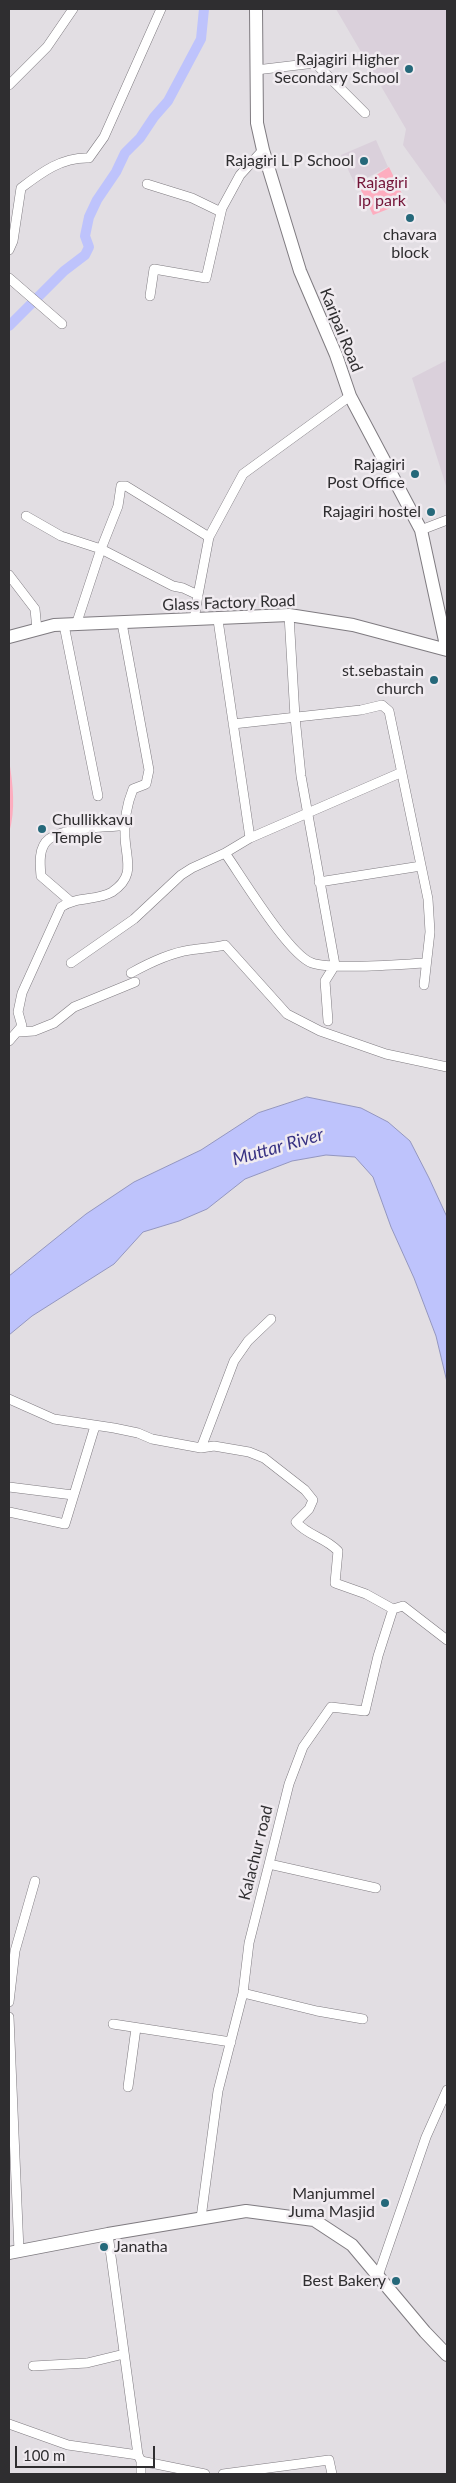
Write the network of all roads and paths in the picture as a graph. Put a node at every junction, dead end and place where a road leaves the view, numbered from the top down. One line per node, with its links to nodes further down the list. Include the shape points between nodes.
1 (73, 9): 5 (street, via 47,47)
2 (161, 9): 10 (street, via 104,138 89,158 76,158 47,168 21,188)
3 (256, 9): 4 (main road, Karipai Road)
4 (256, 70): 6 (street, via 315,63); 7 (main road, Karipai Road, via 257,123)
5 (10, 83)
6 (365, 113)
7 (264, 150): 9 (street, via 240,174); 14 (main road, Karipai Road, via 300,271)
8 (147, 184): 9 (street, via 192,198)
9 (221, 212): 12 (street, via 206,278 154,270)
10 (9, 250)
11 (9, 278): 13 (street)
12 (150, 296)
13 (62, 324)
14 (350, 396): 17 (main road, Karipai Road); 18 (street, via 247,469)
15 (26, 516): 19 (street, via 61,536)
16 (447, 520): 17 (street)
17 (421, 530): 29 (main road, Karipai Road)
18 (209, 537): 19 (street, via 122,486); 21 (street)
19 (101, 550): 21 (street); 26 (street)
20 (9, 575): 27 (street, via 35,609)
21 (198, 595): 23 (street)
22 (289, 615): 24 (main road, Glass Factory Road); 29 (main road, Glass Factory Road, via 353,625); 30 (street)
23 (194, 620): 24 (main road, Glass Factory Road); 25 (main road, Glass Factory Road)
24 (218, 620): 31 (street)
25 (122, 623): 26 (main road, Glass Factory Road); 35 (street, via 149,770 146,784 133,789 127,803)
26 (70, 625): 27 (main road, Glass Factory Road); 33 (street)
27 (37, 630): 28 (main road, Glass Factory Road)
28 (9, 637)
29 (447, 650)
30 (295, 717): 31 (street); 32 (street, via 382,705 388,711); 34 (street)
31 (233, 724): 36 (street)
32 (400, 773): 34 (street); 38 (street)
33 (98, 796)
34 (308, 814): 36 (street); 39 (street)
35 (126, 825): 40 (street, via 128,870 125,882 110,893); 40 (street, via 69,832 48,840 41,856 41,876)
36 (250, 838): 37 (street)
37 (225, 853): 41 (street, via 181,875 134,919); 43 (street, via 299,954 312,963)
38 (421, 866): 39 (street); 42 (street, via 430,932)
39 (319, 882): 43 (street)
40 (70, 901): 48 (street, via 61,907 22,993 18,1012 22,1026)
41 (71, 963)
42 (426, 963): 43 (street); 46 (street)
43 (335, 965): 47 (street, via 326,981)
44 (131, 972): 50 (street, via 192,949 226,946 287,1014 320,1031 386,1054)
45 (135, 982): 48 (street, via 74,1007 54,1023 34,1031)
46 (424, 985)
47 (328, 1021)
48 (19, 1032): 49 (street)
49 (9, 1041)
50 (447, 1067)
51 (271, 1319): 54 (street, via 248,1341 234,1361)
52 (9, 1399): 53 (street, via 54,1419)
53 (95, 1426): 54 (street); 56 (street)
54 (201, 1448): 58 (street, via 214,1446 249,1452 264,1458 294,1480 313,1500 296,1522 304,1531 329,1542 338,1551 335,1583 382,1601)
55 (9, 1487): 56 (street)
56 (73, 1496): 57 (street, via 65,1524)
57 (9, 1512)
58 (393, 1609): 59 (street, via 403,1606); 60 (street, Kalachur road, via 365,1711 332,1707 303,1748)
59 (447, 1640)
60 (269, 1864): 62 (street); 63 (street, Kalachur road, via 249,1942)
61 (35, 1881): 64 (street, via 15,1951)
62 (376, 1888)
63 (243, 1993): 66 (street); 69 (street, Kalachur road)
64 (9, 2002)
65 (9, 2017): 74 (street)
66 (364, 2019)
67 (113, 2024): 68 (street)
68 (136, 2028): 69 (street); 70 (street)
69 (231, 2042): 72 (street, Kalachur road, via 218,2091)
70 (128, 2087)
71 (447, 2090): 75 (street, via 426,2137)
72 (201, 2218): 73 (main road); 75 (main road, via 246,2211 314,2220 352,2245)
73 (108, 2234): 74 (main road); 76 (street)
74 (14, 2252)
75 (378, 2276): 77 (main road)
76 (124, 2354): 78 (street, via 87,2363); 80 (street)
77 (447, 2355)
78 (32, 2366)
79 (9, 2424): 80 (street, via 68,2445)
80 (140, 2458): 81 (street); 82 (street)
81 (141, 2474)
82 (205, 2474)
83 (223, 2474): 84 (street, via 329,2460)
84 (332, 2474)

